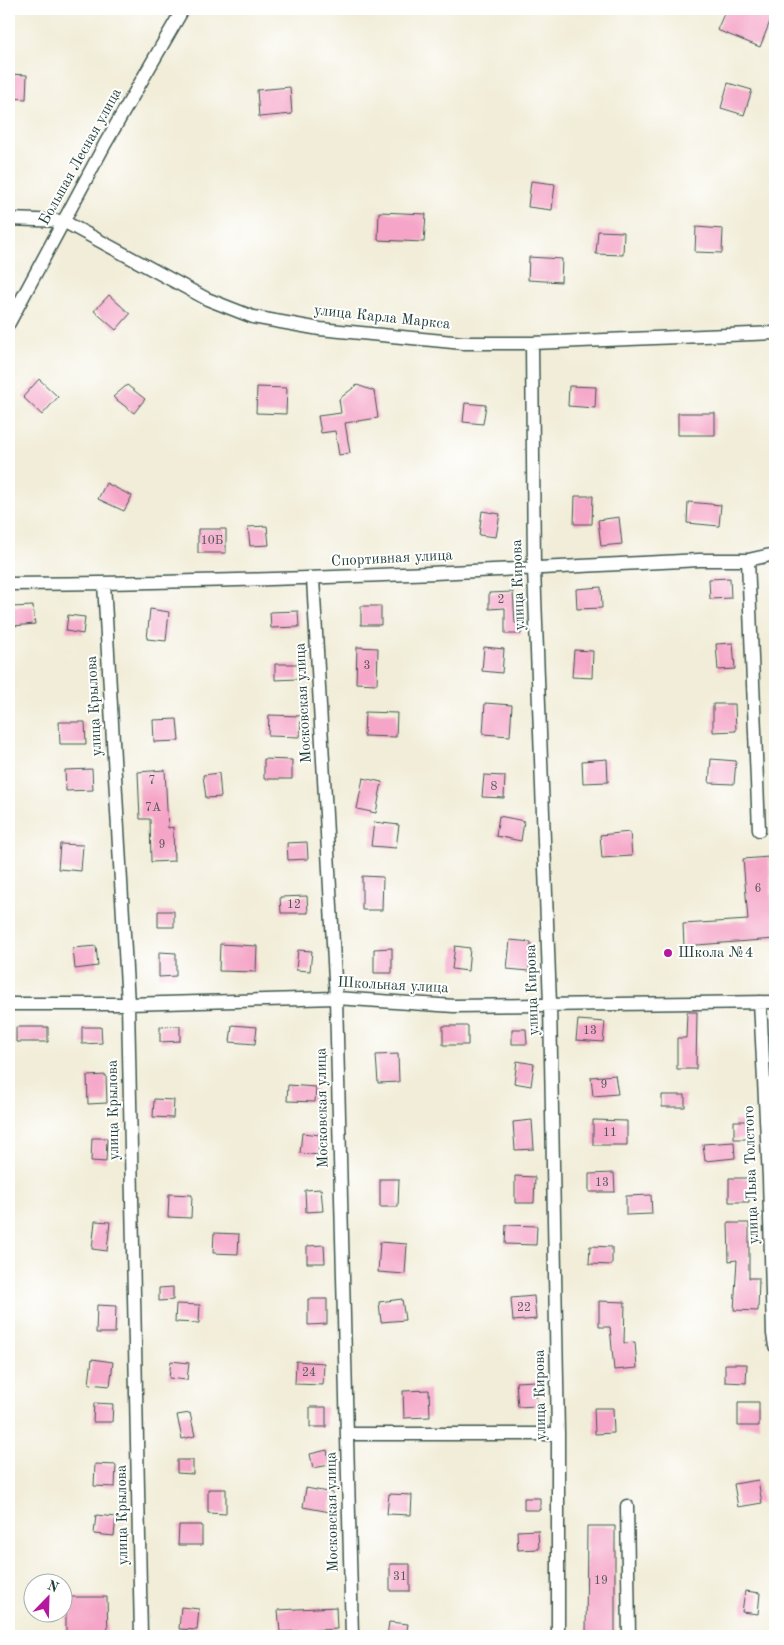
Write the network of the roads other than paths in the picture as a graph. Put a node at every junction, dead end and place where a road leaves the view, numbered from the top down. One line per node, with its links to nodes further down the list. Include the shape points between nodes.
1 (184, 9): 3 (street, Большая Лесная улица)
2 (9, 219): 3 (street, улица Карла Маркса)
3 (63, 221): 4 (street, Большая Лесная улица); 6 (street, улица Карла Маркса, via 207,299 253,317 320,329 463,343)
4 (9, 323)
5 (775, 333): 6 (street, улица Карла Маркса)
6 (532, 343): 9 (street, улица Кирова)
7 (775, 554): 8 (street, Спортивная улица)
8 (748, 560): 9 (street, Спортивная улица); 13 (street)
9 (534, 569): 10 (street, Спортивная улица); 19 (street, улица Кирова)
10 (313, 578): 12 (street, Спортивная улица); 14 (street, Московская улица)
11 (9, 584): 12 (street, Спортивная улица)
12 (104, 584): 18 (street, улица Крылова)
13 (760, 830)
14 (336, 998): 18 (street, Школьная улица); 19 (street, Школьная улица, via 454,1006); 21 (street, Московская улица)
15 (760, 1002): 16 (street, Школьная улица); 19 (street, Школьная улица); 20 (street, улица Льва Толстого)
16 (775, 1002)
17 (9, 1004): 18 (street, Школьная улица)
18 (128, 1004): 24 (street, улица Крылова)
19 (550, 1004): 22 (street, улица Кирова)
20 (775, 1346)
21 (348, 1434): 22 (street); 25 (street, Московская улица)
22 (558, 1434): 26 (street, улица Кирова)
23 (627, 1506): 27 (street)
24 (140, 1636)
25 (352, 1636)
26 (558, 1636)
27 (629, 1636)

